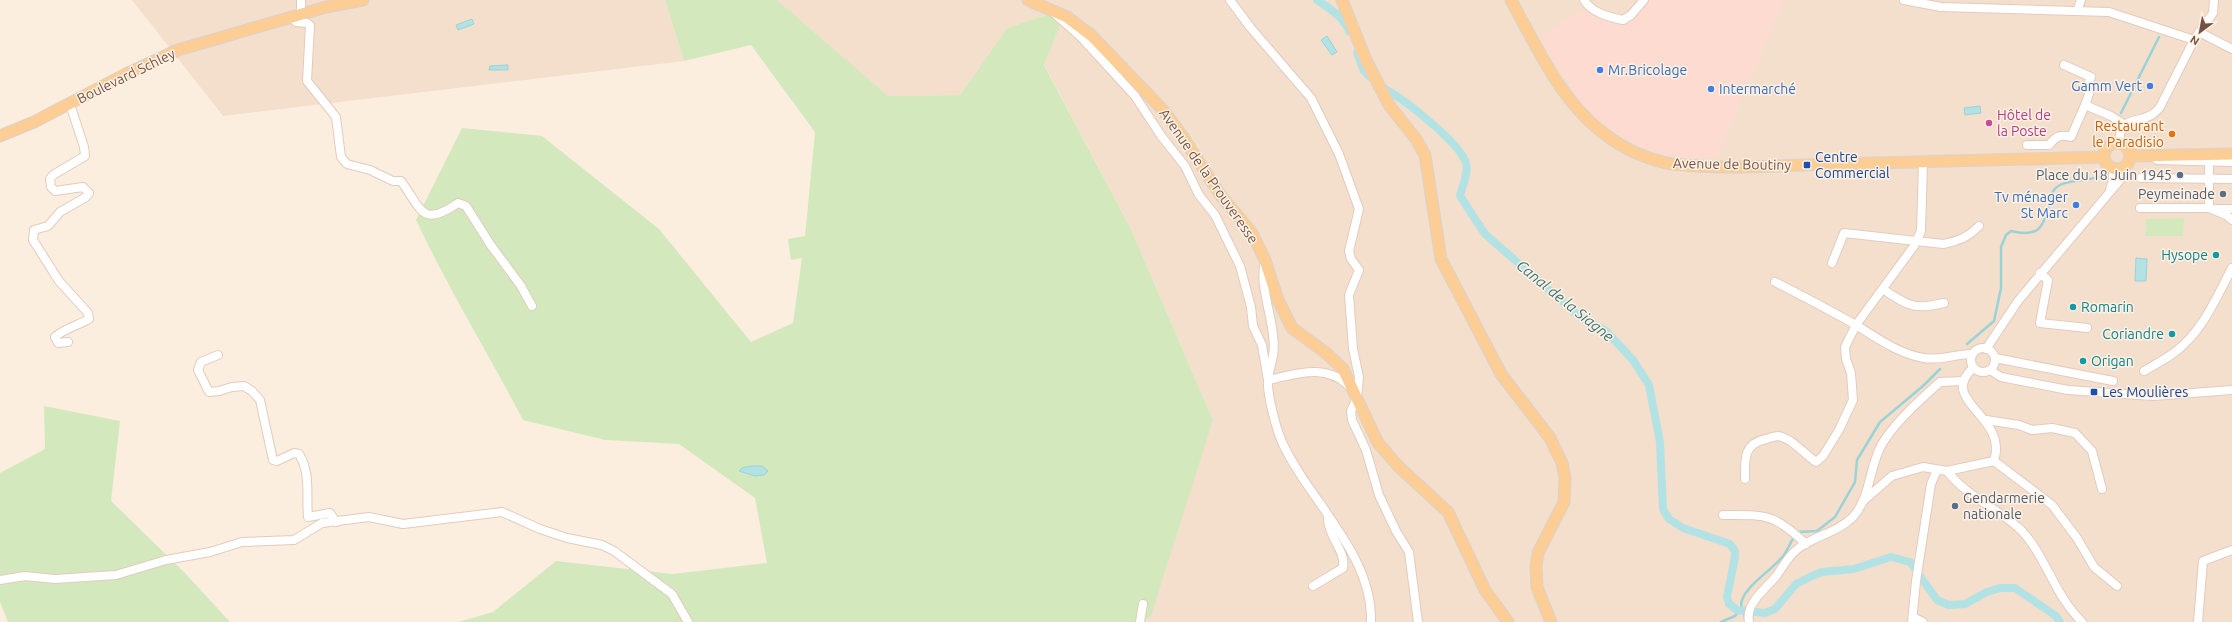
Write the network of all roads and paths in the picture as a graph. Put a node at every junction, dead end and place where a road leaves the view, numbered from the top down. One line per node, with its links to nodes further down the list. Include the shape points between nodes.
1 (301, 0): 15 (street)
2 (363, 0): 15 (main road, Boulevard Schley)
3 (1028, 0): 13 (main road, Avenue de la Prouveresse)
4 (1230, 0): 65 (street, via 1311,98 1339,154 1359,209 1350,251 1351,259 1358,270 1349,295 1353,349 1359,377)
5 (1342, 0): 88 (main road, via 1366,60 1389,105 1416,139 1425,155 1441,259 1501,374 1550,438 1562,463 1565,476 1564,502 1538,553 1536,566 1537,587)
6 (1511, 0): 30 (main road, Avenue de Boutiny, via 1563,93 1580,114 1614,141 1647,157 1671,164 1717,166)
7 (1584, 0): 8 (street, via 1596,12 1623,20)
8 (1644, 0)
9 (1904, 0): 12 (street, via 1941,7)
10 (2081, 0): 14 (street)
11 (2214, 0): 16 (street, via 2212,13)
12 (1994, 4): 14 (street)
13 (1048, 8): 43 (main road, Avenue de la Prouveresse, via 1067,17 1092,36 1164,111 1182,134 1220,196 1252,233); 61 (street, via 1081,37 1135,96 1185,166 1199,195 1216,215 1240,266 1251,307 1253,326 1262,345)
14 (2077, 11): 17 (street, via 2109,12)
15 (297, 16): 20 (main road, Boulevard Schley, via 178,50); 50 (street, via 296,22 310,25 307,81 336,117 341,157 347,164 370,170 393,181 402,181 423,213 433,216 442,214 458,203 466,206)
16 (2199, 32): 17 (street); 18 (street)
17 (2194, 40): 22 (street, via 2155,115)
18 (2232, 49)
19 (2064, 64): 21 (street, via 2091,78)
20 (70, 104): 23 (main road, Boulevard Schley); 53 (street, via 85,156 53,175 50,179 51,187 55,191 83,188 89,192 86,197 60,212 48,226 34,230 33,240 59,281 88,312 89,319 60,332 55,337 58,343)
21 (2085, 105): 22 (street); 25 (street, via 2071,137 2056,136 2049,145)
22 (2124, 125): 24 (street, via 2119,134)
23 (0, 136)
24 (2119, 143): 27 (main road, via 2108,146); 29 (main road, via 2127,147)
25 (2027, 145)
26 (2232, 154): 28 (main road)
27 (2103, 157): 30 (main road, Avenue de Boutiny); 32 (main road, via 2106,165)
28 (2209, 158): 29 (main road); 31 (street); 34 (street)
29 (2128, 161): 32 (main road); 36 (street, via 2120,180)
30 (1924, 162): 42 (street, via 1921,231)
31 (2232, 162)
32 (2113, 169): 36 (street, via 2114,179)
33 (2141, 178): 34 (street)
34 (2210, 178): 35 (street); 38 (street)
35 (2232, 179)
36 (2108, 195): 46 (street)
37 (2140, 208): 38 (street)
38 (2209, 208): 39 (street); 40 (street)
39 (2232, 209)
40 (2232, 220)
41 (1979, 226): 42 (street, via 1970,236 1958,241 1943,244)
42 (1916, 241): 44 (street, via 1844,233); 48 (street)
43 (1265, 260): 61 (street, via 1262,272 1275,351); 65 (main road, Avenue de la Prouveresse, via 1278,300 1292,328 1344,369)
44 (1832, 263)
45 (2232, 268): 60 (street, via 2211,309 2193,336 2175,352)
46 (2040, 273): 52 (street, via 2048,280 2040,323); 54 (street)
47 (1775, 282): 51 (street)
48 (1884, 290): 49 (street, via 1906,304 1923,308); 51 (street)
49 (1944, 302)
50 (532, 306)
51 (1856, 325): 55 (street, via 1892,348 1922,358 1936,360); 70 (street, via 1845,347 1851,373 1853,400 1823,456 1816,462 1778,436 1757,441 1748,449)
52 (2087, 328)
53 (68, 342)
54 (1986, 349): 55 (street, via 1980,348); 57 (street, via 1992,352)
55 (1972, 354): 58 (street, via 1970,361)
56 (218, 355): 75 (street, via 201,362 198,370 209,392 244,386 252,391 260,400 273,460 277,461 294,453 299,454 304,461 308,485 308,517 330,513)
57 (1995, 358): 59 (street); 62 (street)
58 (1973, 368): 59 (street, via 1981,372); 63 (street, via 1964,376)
59 (1990, 370): 64 (street, via 2001,377 2074,390 2153,396)
60 (2144, 371)
61 (1268, 380): 65 (street, via 1303,371 1339,376); 74 (street, via 1281,441 1311,494)
62 (2113, 381)
63 (1962, 382): 66 (street, via 1965,399); 72 (street, via 1940,382 1895,428 1882,444 1872,466)
64 (2232, 390)
65 (1355, 394): 86 (street, via 1351,411 1352,420 1366,450 1379,495 1409,552); 87 (main road, Avenue de la Prouveresse, via 1378,443 1399,467 1448,512 1482,584)
66 (1986, 420): 67 (street, via 1996,444 1997,454); 71 (street, via 2019,425 2032,430 2052,428 2074,434 2092,451)
67 (1994, 461): 69 (street); 80 (street, via 2052,505 2077,538 2094,567)
68 (1937, 470): 69 (street); 72 (street, via 1923,467 1892,476); 82 (street, via 1931,484)
69 (1947, 471): 91 (street, via 1958,485 2020,530 2031,544 2062,599)
70 (1745, 479)
71 (2102, 489)
72 (1861, 503): 76 (street, via 1854,516 1844,525)
73 (1724, 515): 76 (street, via 1762,515 1788,526)
74 (1328, 518): 79 (street, via 1329,530 1343,556 1343,568); 85 (street, via 1360,567 1367,591)
75 (336, 522): 78 (street, via 322,523 294,540 242,542 116,575 55,580 25,576); 83 (street, via 369,517 404,524 502,512 540,529 602,545 614,551 672,594)
76 (1806, 544): 89 (street, via 1793,552 1771,583 1752,603)
77 (2232, 550): 92 (street, via 2203,561)
78 (0, 580)
79 (1313, 586)
80 (2117, 586)
81 (1142, 604): 84 (street)
82 (1912, 620): 90 (street)
83 (688, 622)
84 (1140, 622)
85 (1371, 622)
86 (1418, 622)
87 (1508, 622)
88 (1551, 622)
89 (1749, 622)
90 (1923, 622)
91 (2082, 622)
92 (2198, 622)

